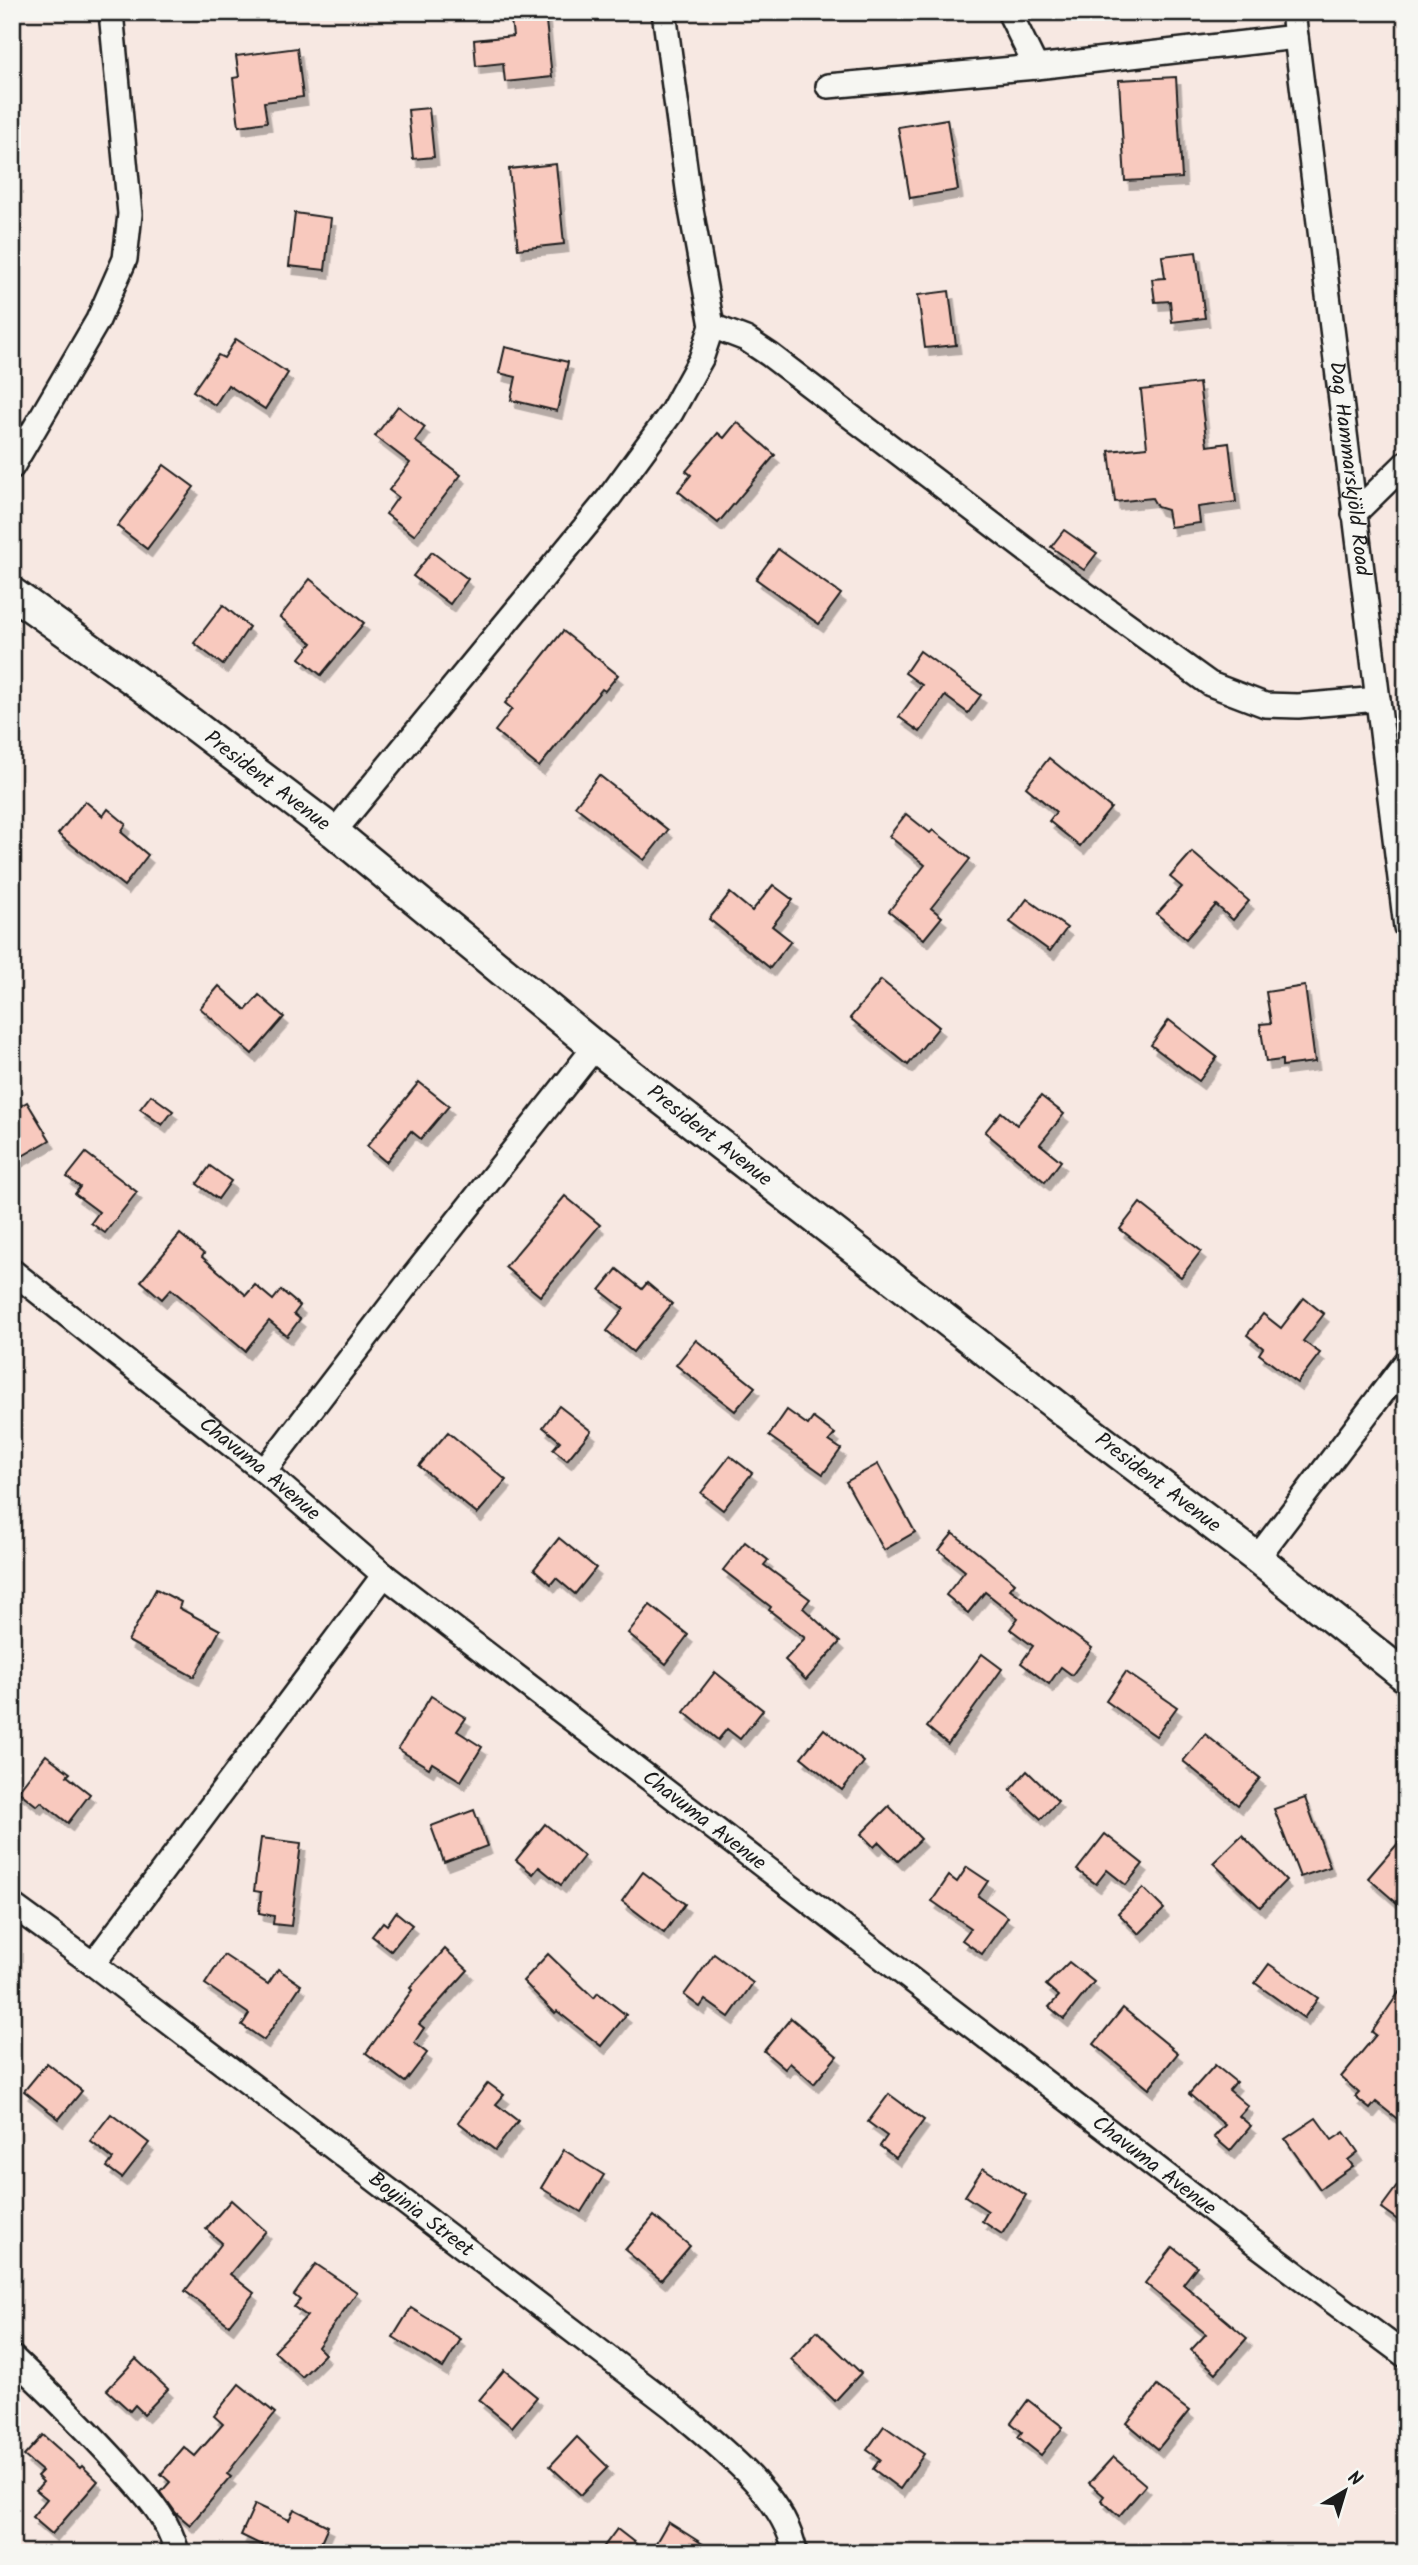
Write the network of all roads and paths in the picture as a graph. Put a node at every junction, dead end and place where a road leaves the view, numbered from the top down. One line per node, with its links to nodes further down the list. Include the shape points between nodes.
1 (111, 12): 10 (street, via 130,214 125,259 98,320)
2 (664, 12): 8 (street)
3 (1009, 12): 6 (street)
4 (1293, 12): 5 (street, Dag Hammarskjöld Road)
5 (1296, 37): 6 (street); 11 (street, Dag Hammarskjöld Road)
6 (1036, 67): 7 (street)
7 (828, 86)
8 (712, 326): 13 (street, via 746,339 780,362 1210,684 1265,705); 14 (street, via 701,359 671,413 608,499)
9 (1406, 463): 11 (street)
10 (12, 467)
11 (1354, 514): 13 (street, Dag Hammarskjöld Road)
12 (12, 593): 14 (street, President Avenue)
13 (1378, 699): 15 (street, Dag Hammarskjöld Road)
14 (334, 832): 16 (street, President Avenue)
15 (1406, 927)
16 (595, 1046): 19 (street); 20 (street, President Avenue)
17 (12, 1272): 19 (street, Chavuma Avenue)
18 (1406, 1363): 20 (street)
19 (264, 1471): 21 (street, Chavuma Avenue)
20 (1257, 1558): 22 (street, President Avenue)
21 (384, 1575): 24 (street); 25 (street, Chavuma Avenue)
22 (1406, 1676)
23 (12, 1905): 24 (street, Boyinia Street)
24 (93, 1964): 28 (street, Boyinia Street, via 674,2408 758,2482 793,2537)
25 (1406, 2356)
26 (12, 2357): 27 (street, via 95,2437 148,2497 163,2517)
27 (177, 2553)
28 (795, 2553)

